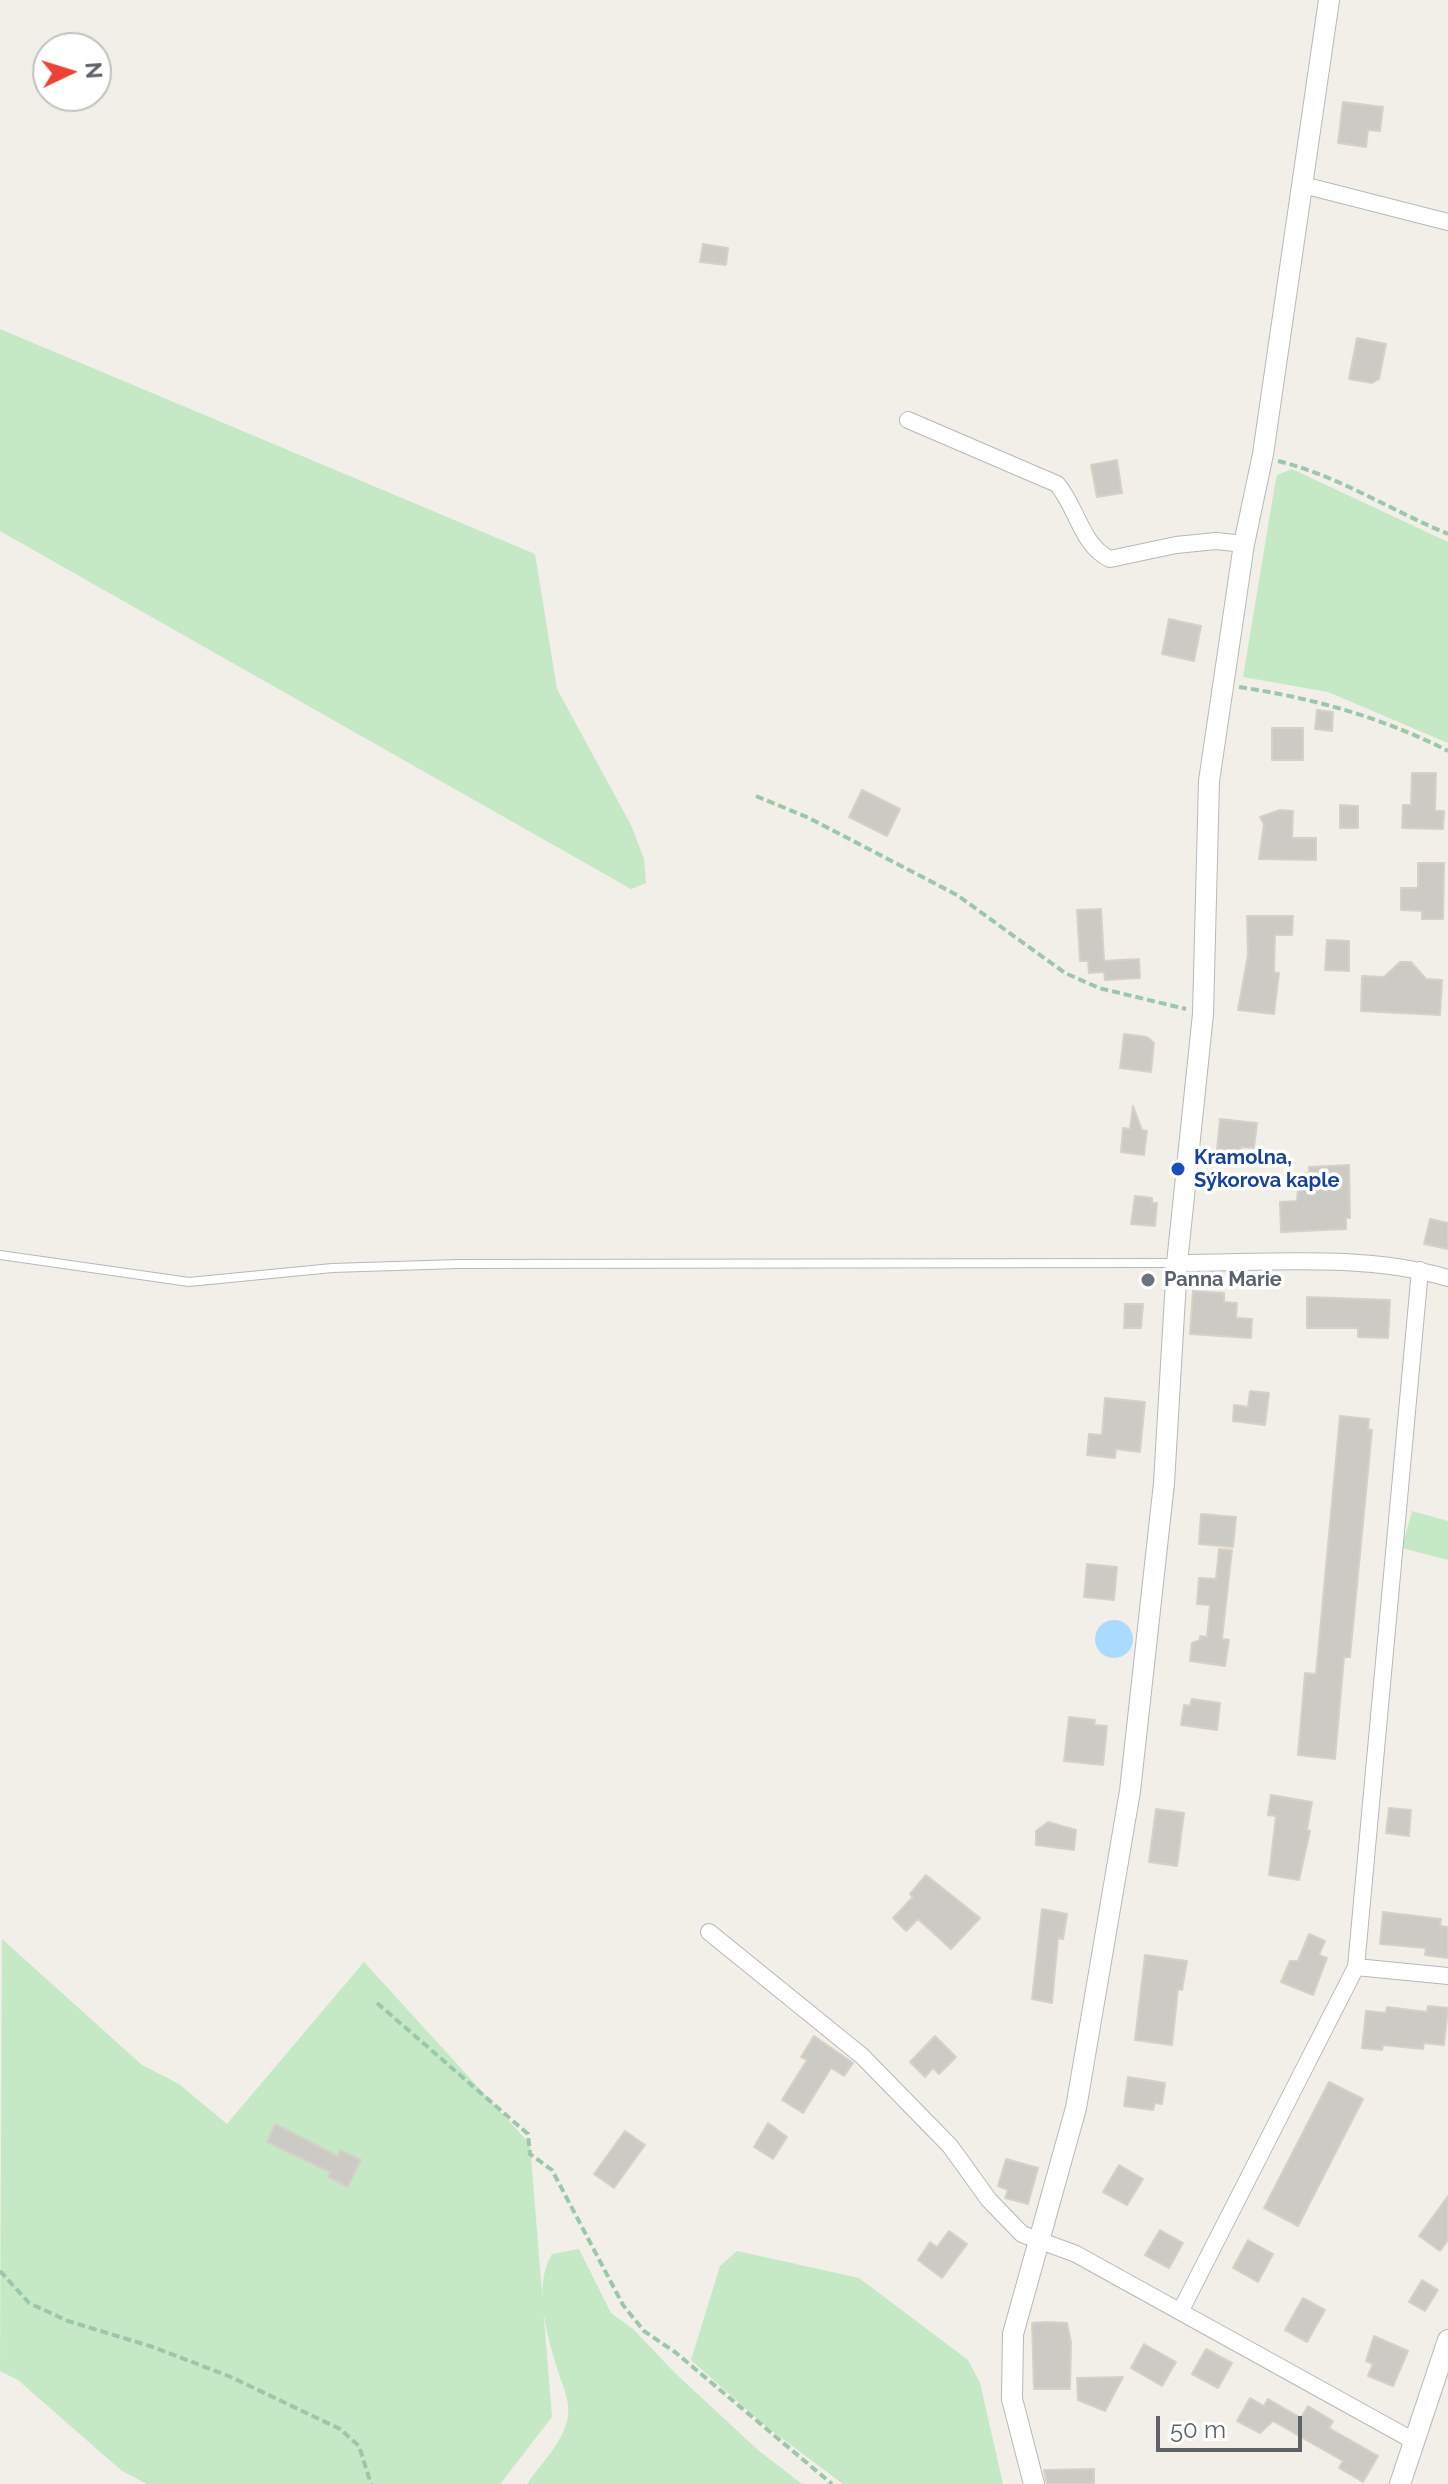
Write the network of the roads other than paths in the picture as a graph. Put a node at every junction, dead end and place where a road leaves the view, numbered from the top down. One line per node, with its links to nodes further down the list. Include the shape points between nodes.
1 (1329, 0): 2 (street)
2 (1303, 185): 3 (street); 5 (street, via 1263,454)
3 (1448, 222)
4 (908, 420): 5 (street, via 1057,484 1089,542 1110,559 1176,545)
5 (1244, 544): 7 (street, via 1209,781 1203,1014)
6 (0, 1255): 7 (lane, via 189,1282 332,1268 458,1264)
7 (1177, 1263): 8 (street, via 1352,1263); 13 (street, via 1164,1483 1130,1791 1076,2108)
8 (1420, 1270): 9 (street); 11 (street)
9 (1448, 1278)
10 (709, 1932): 13 (street, via 862,2056 950,2146 1006,2219 1022,2234)
11 (1356, 1967): 12 (street); 14 (street)
12 (1448, 1976)
13 (1038, 2238): 14 (street); 17 (street, via 1013,2334 1012,2399)
14 (1181, 2310): 16 (street)
15 (1448, 2340): 16 (street)
16 (1414, 2441): 18 (street)
17 (1034, 2484)
18 (1400, 2484)

